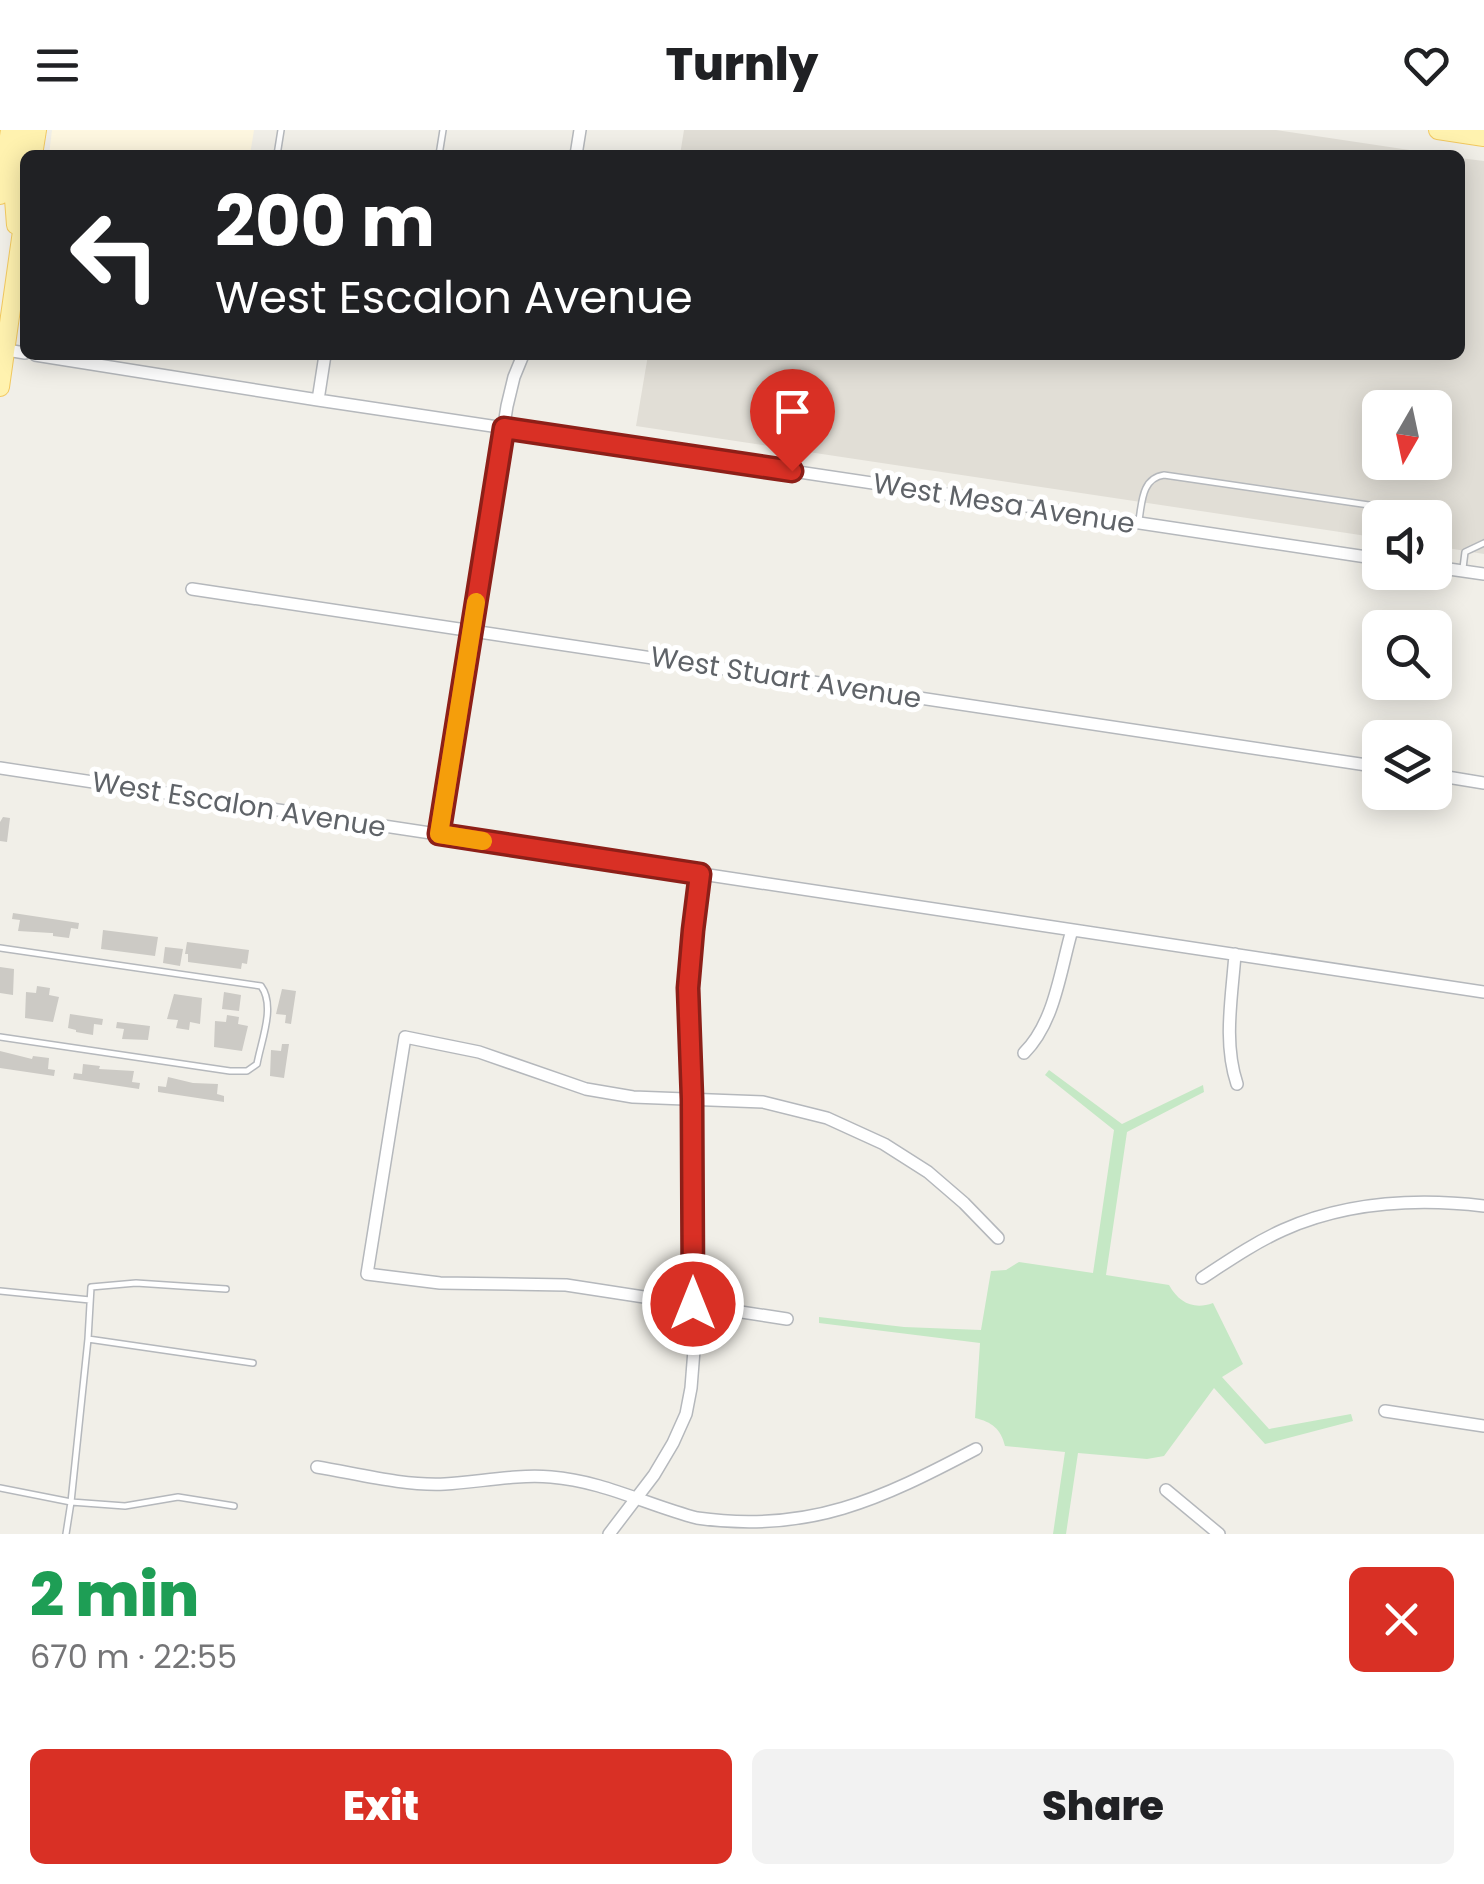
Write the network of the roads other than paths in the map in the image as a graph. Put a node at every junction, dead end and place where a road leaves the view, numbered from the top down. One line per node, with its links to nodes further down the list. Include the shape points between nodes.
1 (10, 130): 5 (main road)
2 (1438, 130): 3 (main road)
3 (1484, 137)
4 (20, 153): 6 (main road, via 14,199)
5 (0, 195)
6 (20, 242)
7 (20, 272): 8 (main road)
8 (10, 351): 12 (main road)
9 (67, 360): 13 (street, West Mesa Avenue)
10 (324, 360): 13 (street)
11 (521, 360): 14 (street)
12 (0, 388)
13 (318, 400): 14 (street, West Mesa Avenue)
14 (504, 428): 16 (street, West Mesa Avenue); 23 (street)
15 (1362, 504): 16 (lane, via 1164,475 1146,486)
16 (1139, 523): 18 (street, West Mesa Avenue)
17 (1484, 543): 20 (lane, via 1466,552)
18 (1362, 556)
19 (1452, 570): 20 (street)
20 (1462, 571): 21 (street)
21 (1484, 574)
22 (192, 589): 23 (street, West Stuart Avenue)
23 (471, 630): 24 (street, West Stuart Avenue); 28 (street)
24 (1362, 764)
25 (0, 768): 28 (street, West Escalon Avenue)
26 (1452, 778): 27 (street)
27 (1484, 783)
28 (439, 834): 29 (street, West Escalon Avenue)
29 (700, 874): 30 (street, West Escalon Avenue); 37 (street, via 688,988)
30 (1072, 930): 32 (street, West Escalon Avenue); 35 (street, via 1046,1024)
31 (0, 948): 34 (lane, via 260,986 268,1009 257,1064 247,1071)
32 (1234, 954): 33 (street, West Escalon Avenue); 36 (street, via 1228,1046)
33 (1484, 992)
34 (0, 1038)
35 (1024, 1053)
36 (1237, 1084)
37 (692, 1099): 39 (street, via 763,1102 827,1118 928,1172); 44 (street); 44 (street, via 586,1089 479,1052 405,1037 368,1274 566,1285)
38 (1484, 1206): 40 (street, via 1436,1201 1336,1212 1286,1229)
39 (998, 1238)
40 (1202, 1278)
41 (226, 1289): 43 (lane, via 136,1283 91,1287)
42 (0, 1290): 43 (lane)
43 (90, 1300): 46 (lane)
44 (693, 1304): 45 (street); 54 (street, via 686,1414)
45 (787, 1319)
46 (88, 1339): 47 (lane); 55 (lane)
47 (254, 1363)
48 (1385, 1410): 49 (street)
49 (1484, 1426)
50 (976, 1449): 54 (street, via 870,1504 798,1525 730,1524)
51 (317, 1467): 54 (street, via 414,1484 548,1476)
52 (0, 1488): 55 (lane)
53 (1166, 1490): 59 (street)
54 (638, 1498): 58 (street)
55 (71, 1502): 56 (lane, via 125,1506 178,1497); 57 (lane)
56 (234, 1506)
57 (66, 1534)
58 (610, 1534)
59 (1219, 1534)

